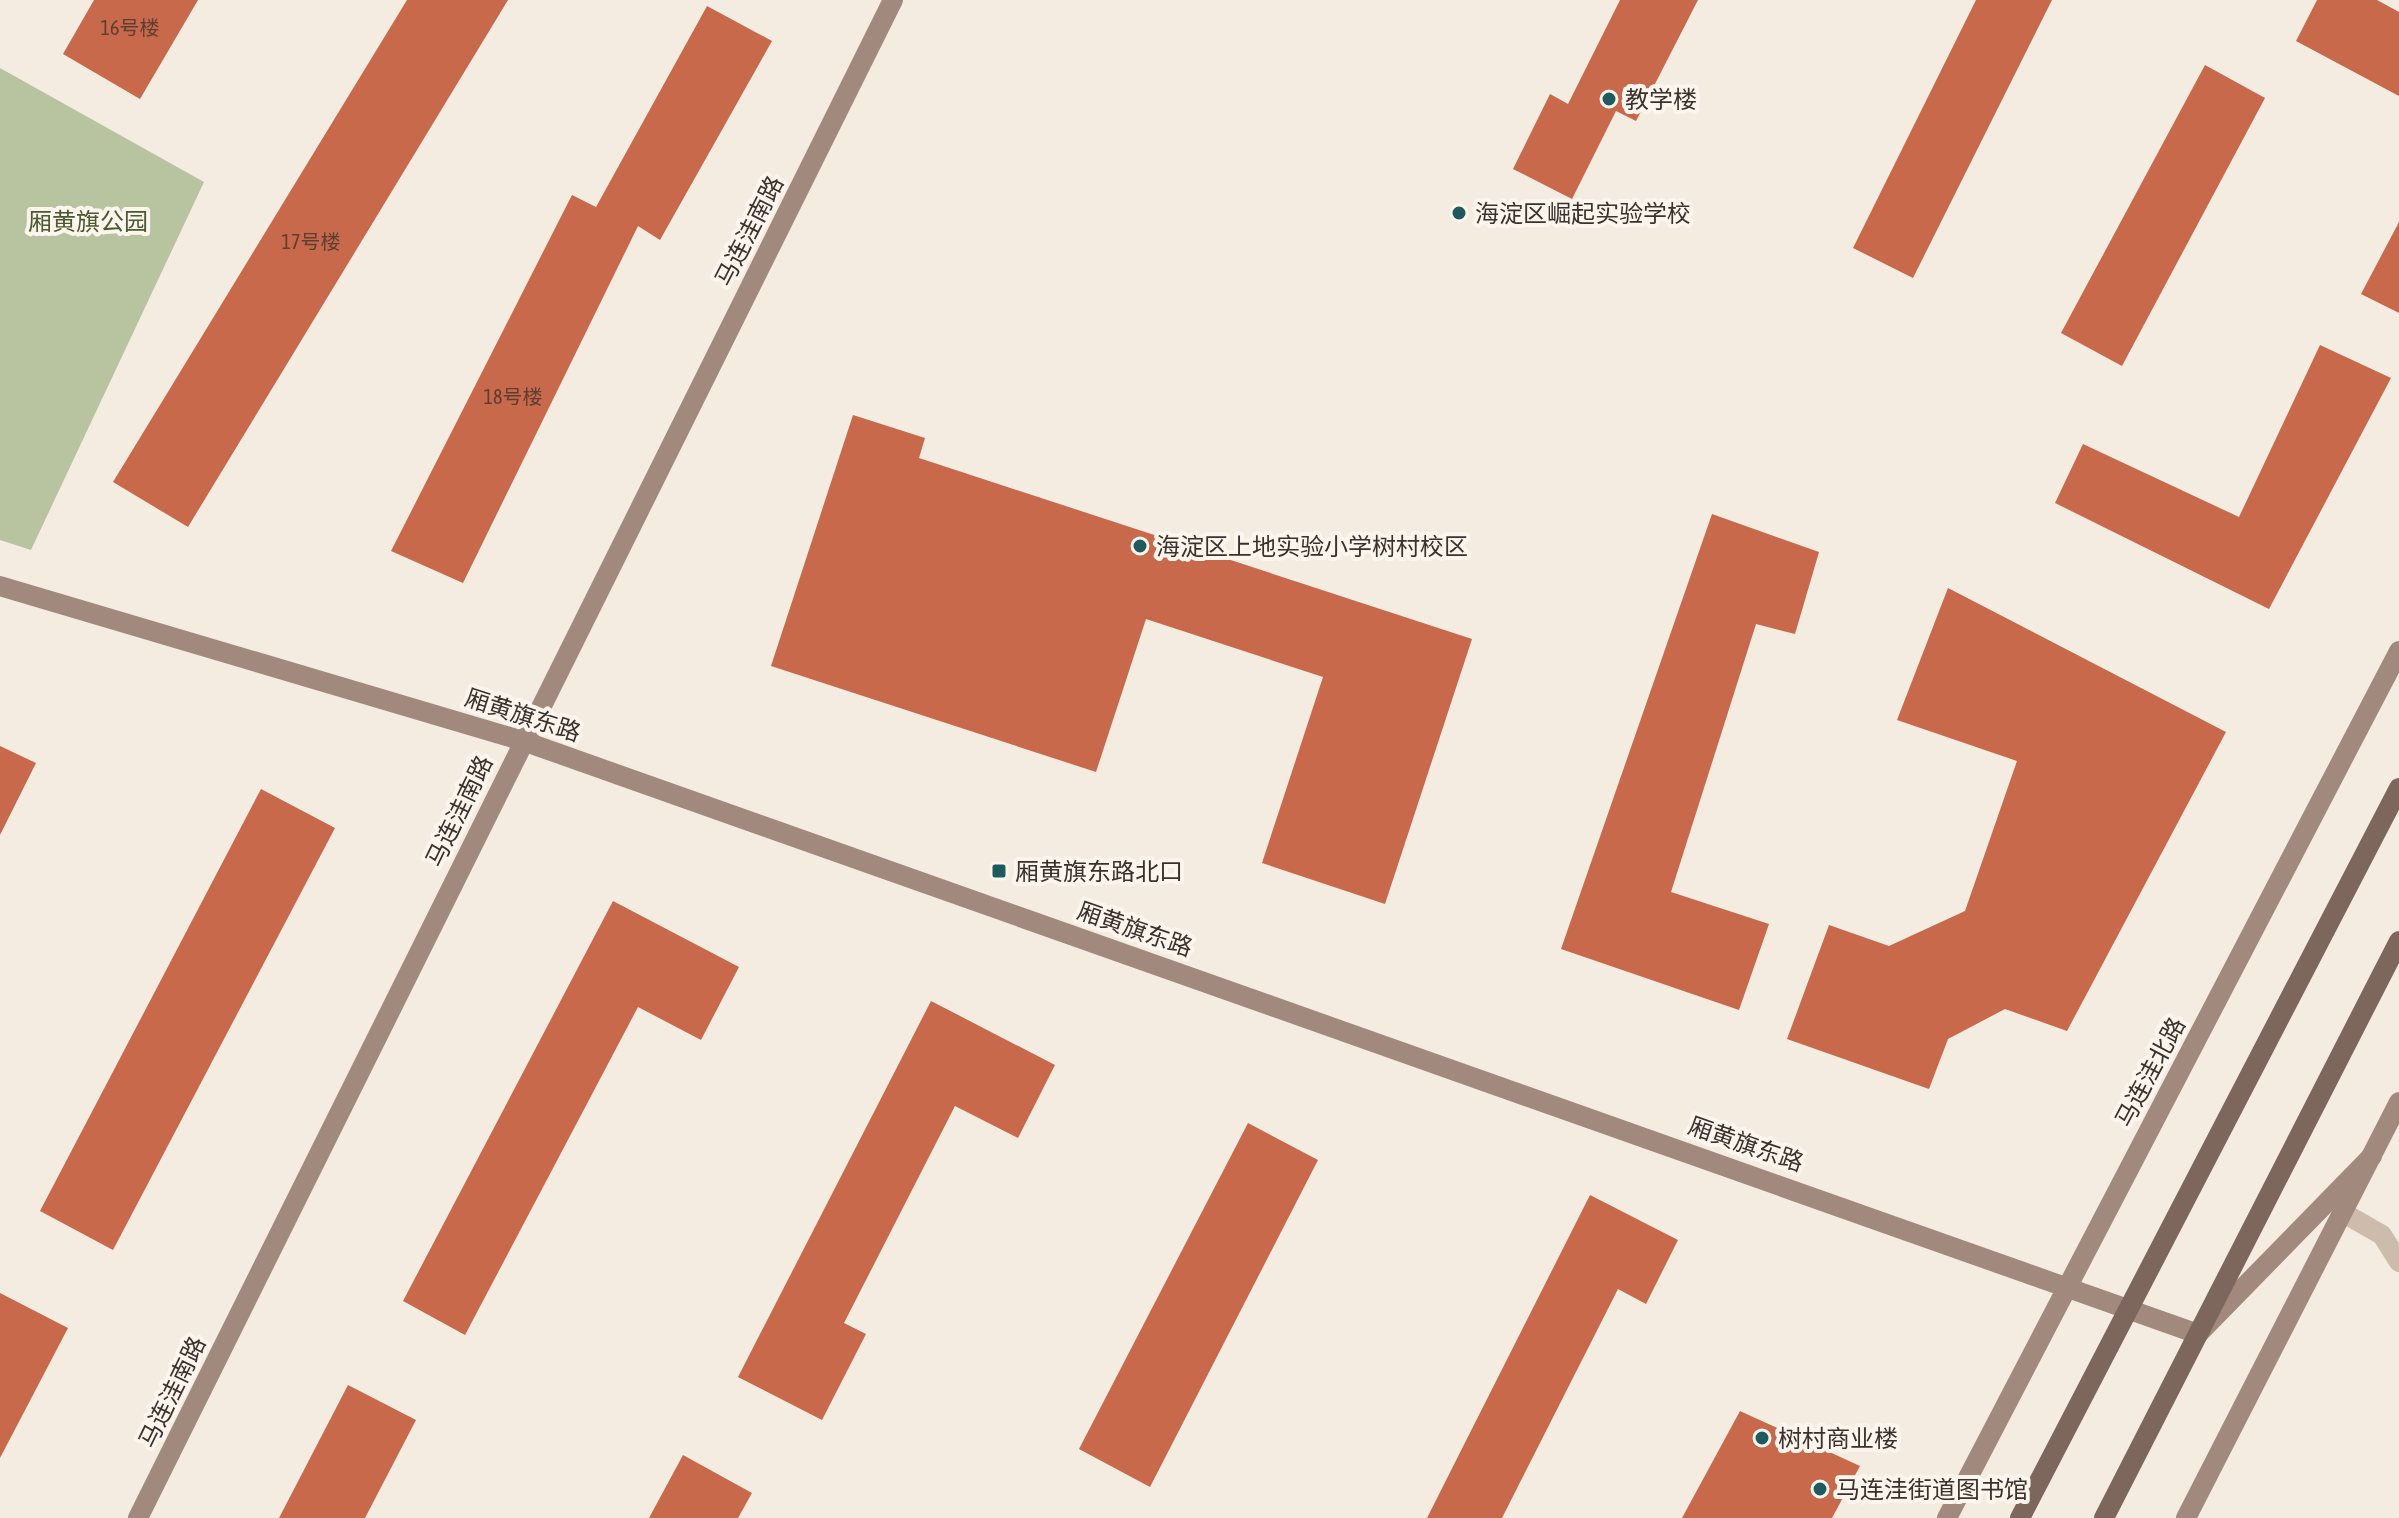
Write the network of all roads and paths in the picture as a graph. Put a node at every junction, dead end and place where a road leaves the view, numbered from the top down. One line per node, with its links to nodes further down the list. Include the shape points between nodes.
1 (893, 0): 4 (street, 马连洼南路)
2 (0, 586): 4 (street, 厢黄旗东路)
3 (2397, 657): 11 (street, 马连洼北路)
4 (523, 741): 11 (street, 厢黄旗东路); 14 (street, 马连洼南路)
5 (2399, 788): 12 (main road)
6 (2399, 941): 13 (main road)
7 (2399, 1102): 8 (street)
8 (2372, 1156): 9 (street); 13 (street)
9 (2342, 1212): 10 (street, via 2382,1235); 18 (street)
10 (2399, 1262)
11 (2068, 1286): 12 (street, 厢黄旗东路); 15 (street, 马连洼北路)
12 (2129, 1308): 13 (street, 厢黄旗东路); 16 (main road)
13 (2198, 1334): 17 (main road)
14 (138, 1518)
15 (1947, 1518)
16 (2020, 1518)
17 (2104, 1518)
18 (2186, 1518)

